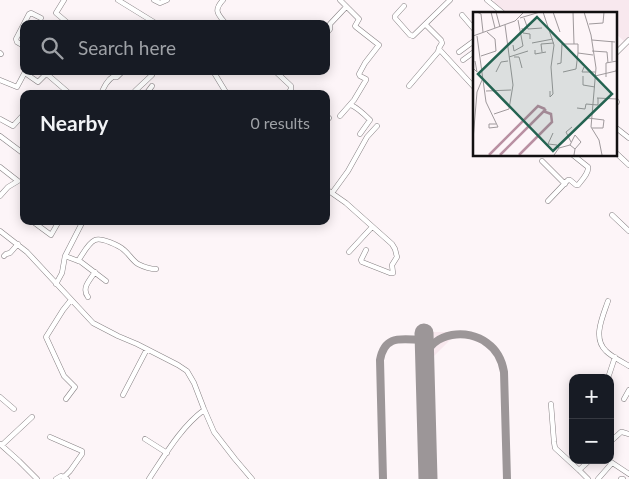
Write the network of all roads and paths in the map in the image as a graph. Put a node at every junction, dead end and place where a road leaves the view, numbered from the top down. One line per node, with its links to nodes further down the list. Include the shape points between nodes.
1 (64, 0): 15 (street, via 56,14)
2 (118, 0): 16 (street)
3 (154, 0): 4 (street, via 160,4)
4 (167, 0)
5 (223, 0): 17 (street, via 217,9)
6 (340, 0): 10 (street)
7 (450, 0): 19 (street)
8 (487, 0): 11 (street)
9 (404, 6): 19 (street, via 395,18 410,35 414,36)
10 (346, 7): 18 (street); 48 (street, via 359,19 356,26 379,45 359,74 366,80)
11 (502, 12)
12 (462, 15): 20 (street)
13 (41, 18): 14 (street, via 31,13)
14 (26, 20)
15 (64, 20)
16 (150, 20)
17 (223, 20)
18 (330, 24)
19 (426, 25): 25 (street, via 442,40)
20 (473, 28)
21 (20, 31): 24 (street, via 16,41)
22 (629, 40): 28 (street)
23 (473, 42): 26 (street)
24 (20, 44)
25 (439, 49): 40 (street); 41 (street)
26 (459, 52)
27 (473, 53): 29 (street)
28 (616, 53)
29 (463, 60)
30 (23, 75): 38 (street, via 17,87)
31 (29, 75): 32 (street, via 38,82)
32 (45, 75)
33 (48, 75): 42 (street)
34 (119, 75): 43 (street, via 112,77)
35 (150, 75): 44 (street)
36 (216, 75): 46 (street)
37 (279, 75): 47 (street, via 291,86)
38 (0, 80)
39 (152, 86): 45 (street)
40 (409, 86)
41 (473, 86)
42 (65, 90)
43 (102, 90)
44 (136, 90)
45 (149, 90)
46 (225, 90)
47 (290, 90)
48 (351, 105): 49 (street); 54 (street, via 370,120)
49 (340, 116)
50 (20, 118): 51 (street, via 13,126)
51 (0, 119)
52 (377, 126): 64 (street, via 367,136)
53 (616, 128): 56 (street)
54 (360, 134)
55 (0, 136): 57 (street)
56 (629, 138)
57 (20, 151)
58 (616, 153): 61 (street)
59 (574, 156): 63 (street, via 588,170 578,185 569,180)
60 (542, 161): 63 (street)
61 (629, 164)
62 (0, 166): 65 (street, via 18,182)
63 (564, 184): 66 (street)
64 (332, 193): 71 (street)
65 (0, 196)
66 (548, 201)
67 (612, 215): 73 (street)
68 (38, 225): 69 (street, via 51,234)
69 (57, 225)
70 (81, 225): 78 (street)
71 (372, 227): 75 (street, via 395,249 397,256 392,265 393,273 362,262); 76 (street)
72 (0, 231): 74 (street)
73 (629, 231)
74 (18, 244): 77 (street); 83 (street)
75 (366, 250)
76 (349, 252)
77 (4, 256)
78 (65, 256): 79 (street); 83 (street, via 62,276)
79 (78, 261): 80 (street, via 98,239 120,247 134,261); 81 (street)
80 (156, 270)
81 (95, 272): 82 (street); 84 (street, via 85,289)
82 (106, 281)
83 (56, 284): 85 (street)
84 (88, 297)
85 (70, 300): 87 (street, via 98,326); 94 (street, via 46,337 64,376 75,387)
86 (608, 301): 88 (street, via 600,324 600,340)
87 (147, 349): 92 (street); 98 (street, via 187,371)
88 (614, 357): 89 (street); 90 (street)
89 (629, 366)
90 (609, 374)
91 (629, 390): 95 (street)
92 (122, 395)
93 (0, 397): 97 (street)
94 (66, 399)
95 (624, 399)
96 (550, 404): 109 (street, via 555,448)
97 (14, 409)
98 (204, 410): 105 (street); 115 (street, via 214,432)
99 (32, 418): 104 (street)
100 (629, 434): 102 (street, via 620,432)
101 (50, 437): 111 (street, via 82,451)
102 (614, 438)
103 (145, 439): 105 (street)
104 (1, 444): 112 (street)
105 (167, 453): 114 (street)
106 (586, 464): 109 (street)
107 (608, 464): 117 (street)
108 (614, 464): 110 (street)
109 (579, 470): 116 (street)
110 (629, 474)
111 (66, 478): 113 (street, via 60,476)
112 (37, 479)
113 (56, 479)
114 (149, 479)
115 (252, 479)
116 (588, 479)
117 (598, 479)

